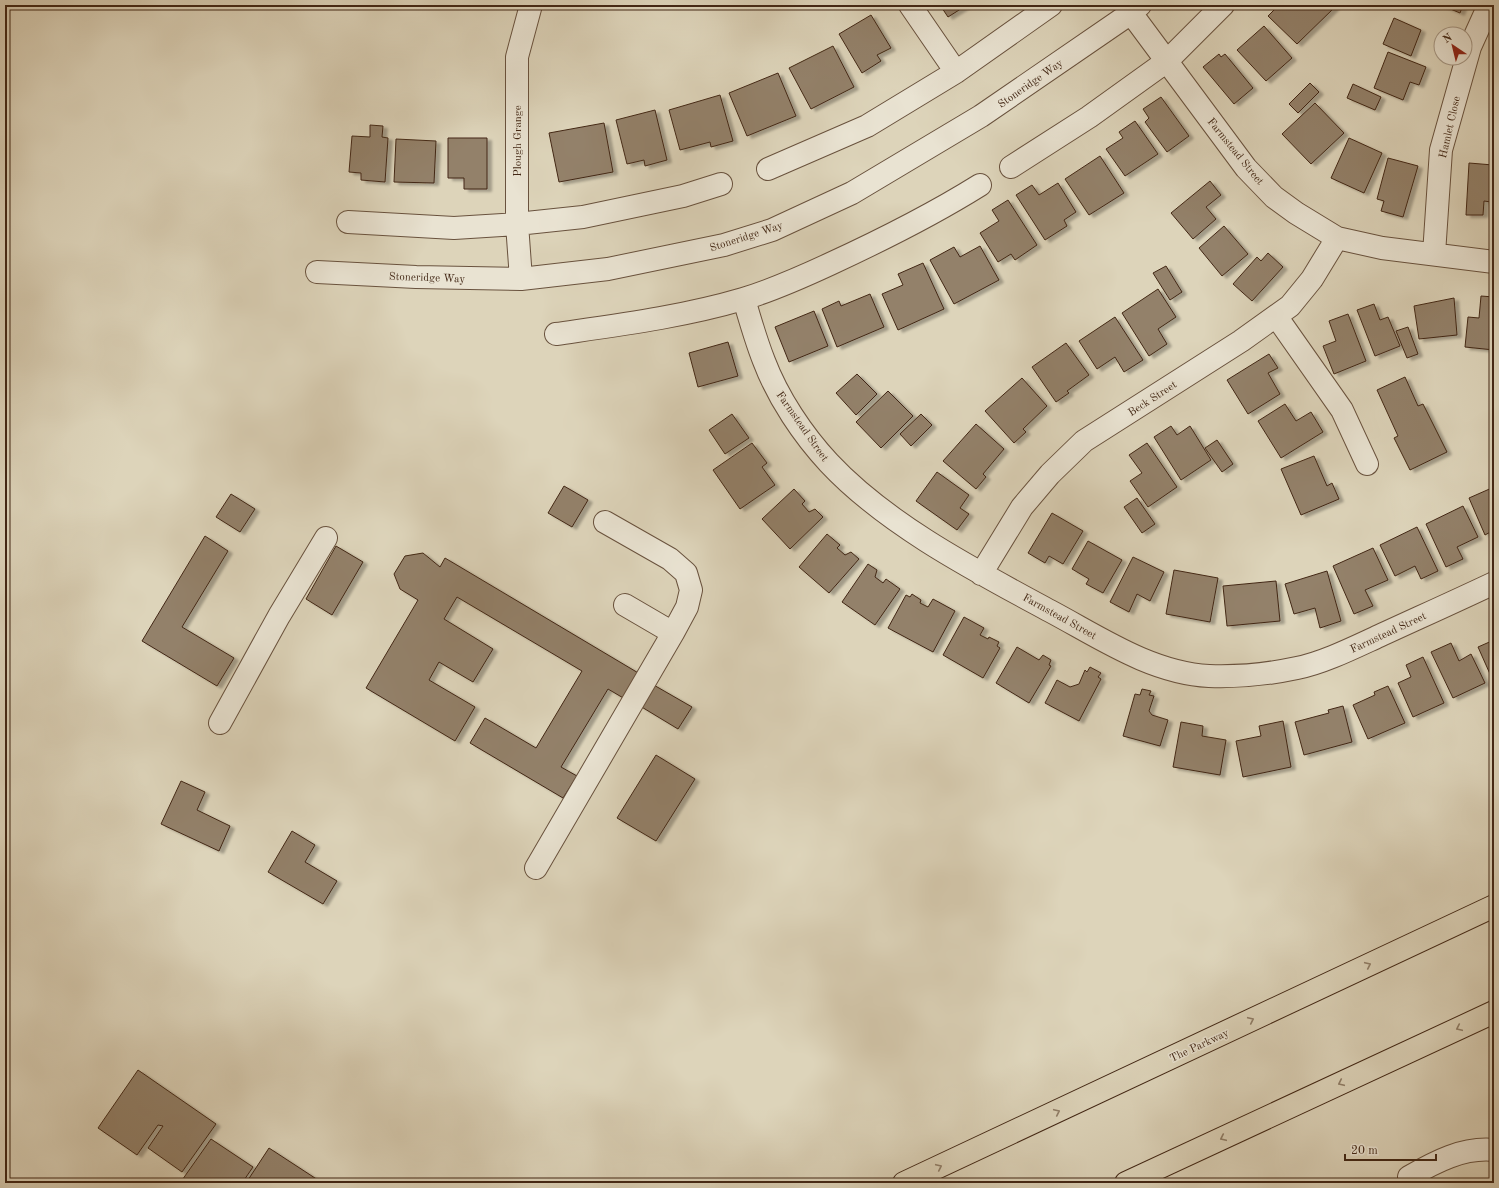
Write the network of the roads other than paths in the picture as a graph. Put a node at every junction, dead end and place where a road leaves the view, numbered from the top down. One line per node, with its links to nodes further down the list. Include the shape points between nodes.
1 (531, 5): 14 (street, Plough Grange, via 517,57)
2 (910, 5): 8 (street)
3 (1051, 5): 8 (street)
4 (1223, 5): 7 (street)
5 (1489, 5): 16 (street, Hamlet Close, via 1470,47 1441,150)
6 (1135, 9): 7 (street, Farmstead Street); 19 (street, Stoneridge Way, via 974,120 852,193 772,230 724,245 608,269)
7 (1167, 61): 9 (street, via 1089,117); 15 (street, Farmstead Street, via 1246,168 1274,197)
8 (956, 72): 10 (street, via 867,126)
9 (1011, 167)
10 (768, 169)
11 (721, 184): 14 (street, via 683,196 583,217)
12 (980, 185): 20 (street, via 887,238)
13 (348, 222): 14 (street, via 454,228)
14 (517, 224): 19 (street, Plough Grange)
15 (1337, 238): 16 (street, Farmstead Street, via 1382,248); 21 (street, Beck Street, via 1312,279 1290,306)
16 (1434, 254): 17 (street, Farmstead Street)
17 (1494, 262)
18 (317, 272): 19 (street, Stoneridge Way)
19 (521, 279)
20 (744, 299): 22 (street, via 681,315); 26 (street, Farmstead Street, via 764,362 774,384 790,411 828,462 879,507)
21 (1276, 316): 23 (street, via 1342,410); 26 (street, Beck Street, via 1084,441 1050,474 1022,507)
22 (556, 334)
23 (1367, 464)
24 (605, 522): 29 (street, via 670,558 686,573 691,590 687,607)
25 (326, 538): 30 (street, via 279,616)
26 (982, 574): 27 (street, Farmstead Street, via 1127,653 1165,667 1207,676 1249,675 1298,668 1350,650)
27 (1494, 583)
28 (625, 605): 29 (street)
29 (673, 633): 31 (street)
30 (220, 723)
31 (536, 868)
32 (1494, 906): 36 (highway, The Parkway, one-way to 32)
33 (1494, 1012): 37 (highway, one-way to 37)
34 (1494, 1150): 35 (street, via 1482,1149 1440,1159)
35 (1409, 1177)
36 (904, 1183)
37 (1126, 1183)

